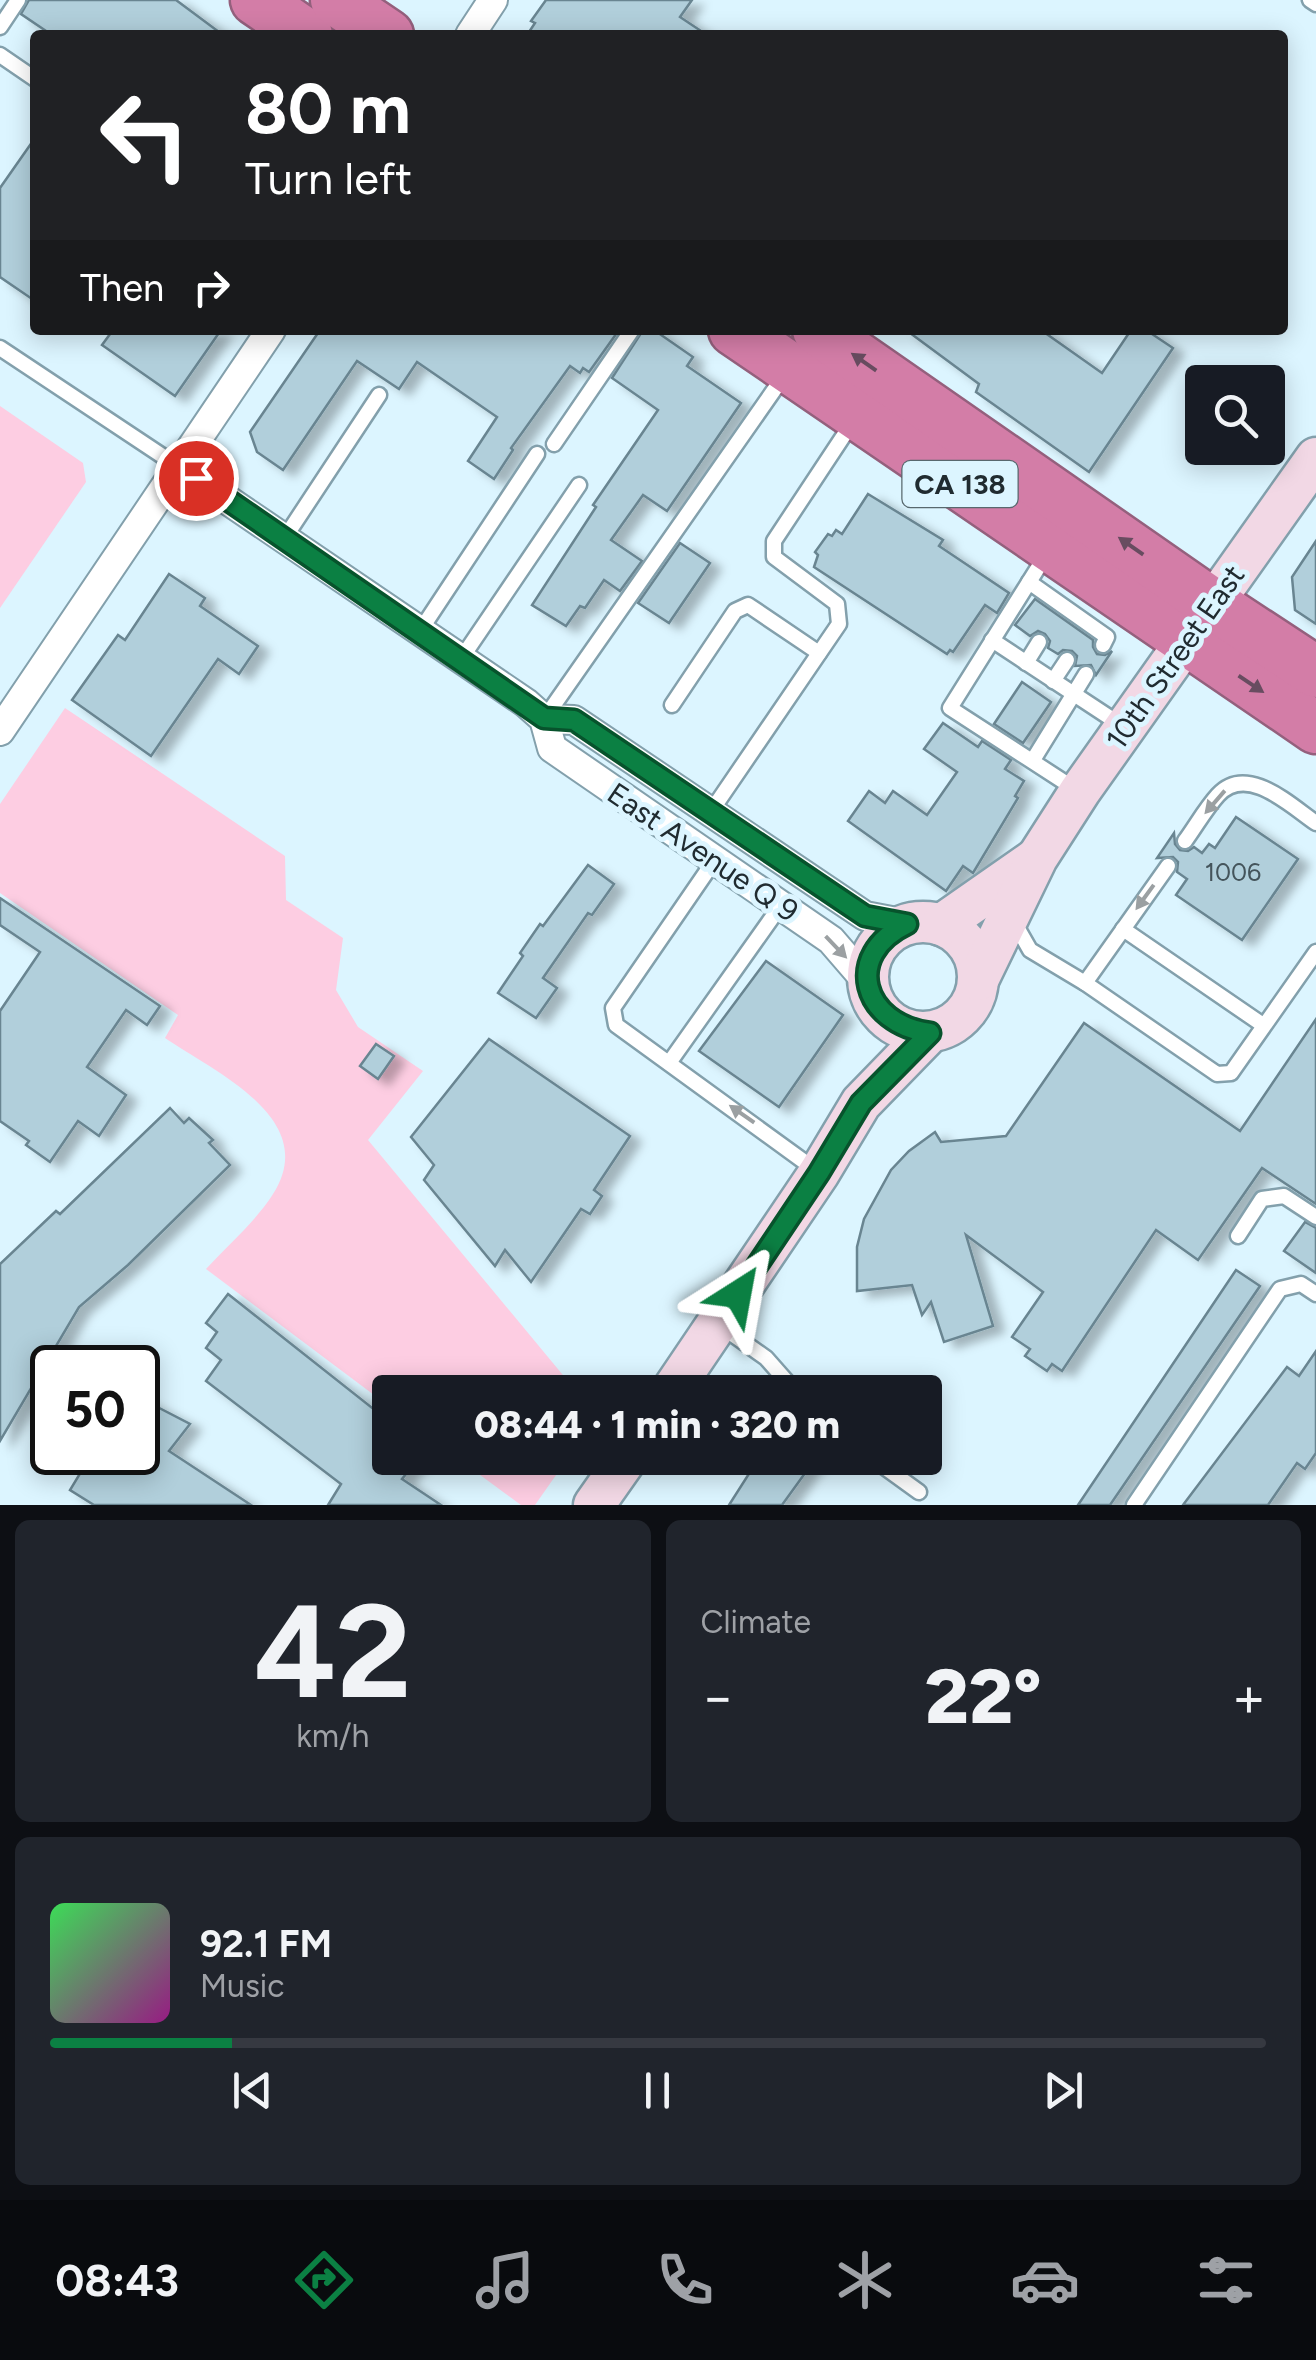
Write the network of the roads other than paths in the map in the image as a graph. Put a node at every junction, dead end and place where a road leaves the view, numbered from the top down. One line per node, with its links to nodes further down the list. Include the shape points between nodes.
1 (18, 0): 7 (lane)
2 (256, 0): 8 (highway)
3 (336, 0): 9 (highway)
4 (494, 0): 10 (street)
5 (1310, 0): 6 (lane)
6 (1316, 4)
7 (0, 27)
8 (300, 30)
9 (381, 30)
10 (473, 30)
11 (0, 55): 12 (lane)
12 (30, 76)
13 (268, 335): 23 (street)
14 (629, 335): 20 (lane)
15 (752, 335): 17 (highway, CA 138)
16 (0, 348): 23 (lane, East Avenue Q 9)
17 (803, 349): 19 (highway, CA 138); 28 (highway, CA 138, one-way to 17); 42 (lane)
18 (379, 396): 25 (lane)
19 (857, 414): 26 (highway, CA 138); 33 (lane, via 774,540 774,557 837,604 838,624)
20 (554, 444)
21 (537, 454): 29 (lane)
22 (1316, 458): 28 (main road, 10th Street East)
23 (179, 468): 25 (street, East Avenue Q 9); 45 (street)
24 (579, 485): 34 (lane)
25 (284, 539): 29 (street, East Avenue Q 9)
26 (1040, 564): 27 (highway, CA 138); 27 (lane, via 1060,610); 30 (lane)
27 (1096, 612): 28 (highway, CA 138); 32 (lane, via 1108,637)
28 (1198, 621): 37 (highway, CA 138); 43 (main road, 10th Street East); 44 (highway, CA 138, one-way to 44)
29 (420, 631): 34 (street, East Avenue Q 9)
30 (992, 640): 36 (lane); 46 (lane, via 950,708)
31 (1040, 642): 36 (lane)
32 (1103, 645)
33 (820, 652): 41 (lane, via 748,605 735,612); 48 (lane)
34 (460, 659): 42 (street, East Avenue Q 9)
35 (1066, 660): 39 (lane)
36 (1026, 663): 39 (lane)
37 (1316, 672)
38 (1086, 674): 40 (lane)
39 (1053, 681): 40 (lane)
40 (1074, 696): 43 (lane); 46 (lane)
41 (672, 705)
42 (544, 718): 48 (street, East Avenue Q 9, via 574,720); 52 (street, East Avenue Q 9, via 552,748)
43 (1124, 726): 47 (main road, 10th Street East)
44 (1316, 728)
45 (0, 731)
46 (1033, 760): 47 (lane)
47 (1080, 792): 51 (main road, 10th Street East)
48 (710, 814): 56 (street, East Avenue Q 9, via 865,916)
49 (1316, 824): 50 (lane, one-way to 50, via 1265,788 1238,783 1220,792)
50 (1186, 841)
51 (1037, 858): 55 (main road, 10th Street East); 56 (main road, 10th Street East)
52 (714, 862): 54 (street, East Avenue Q 9); 64 (lane, via 613,1008 616,1025)
53 (1168, 866): 57 (lane, one-way to 57)
54 (781, 905): 61 (street, East Avenue Q 9, one-way to 61, via 832,940); 64 (lane)
55 (1011, 916): 59 (main road, 10th Street East); 60 (lane, via 1030,950)
56 (924, 925): 59 (main road, via 956,934 968,946); 61 (main road, via 892,932 879,943 871,958)
57 (1122, 930): 60 (lane); 62 (lane)
58 (1316, 951): 62 (lane)
59 (978, 980): 63 (main road, via 963,1015)
60 (1085, 983): 62 (lane, via 1217,1074 1231,1072)
61 (874, 997): 63 (main road, via 894,1024); 65 (main road)
62 (1263, 1025)
63 (930, 1033): 65 (main road)
64 (669, 1063): 66 (lane, one-way to 64)
65 (861, 1103): 66 (main road)
66 (819, 1173): 70 (main road)
67 (1316, 1217): 68 (lane, via 1284,1196 1262,1199)
68 (1238, 1236)
69 (1316, 1294): 77 (lane, via 1301,1284 1280,1289)
70 (718, 1324): 71 (main road); 72 (lane)
71 (683, 1375)
72 (781, 1375)
73 (614, 1475): 76 (main road)
74 (896, 1475): 75 (lane)
75 (920, 1492)
76 (594, 1505)
77 (1134, 1505)

